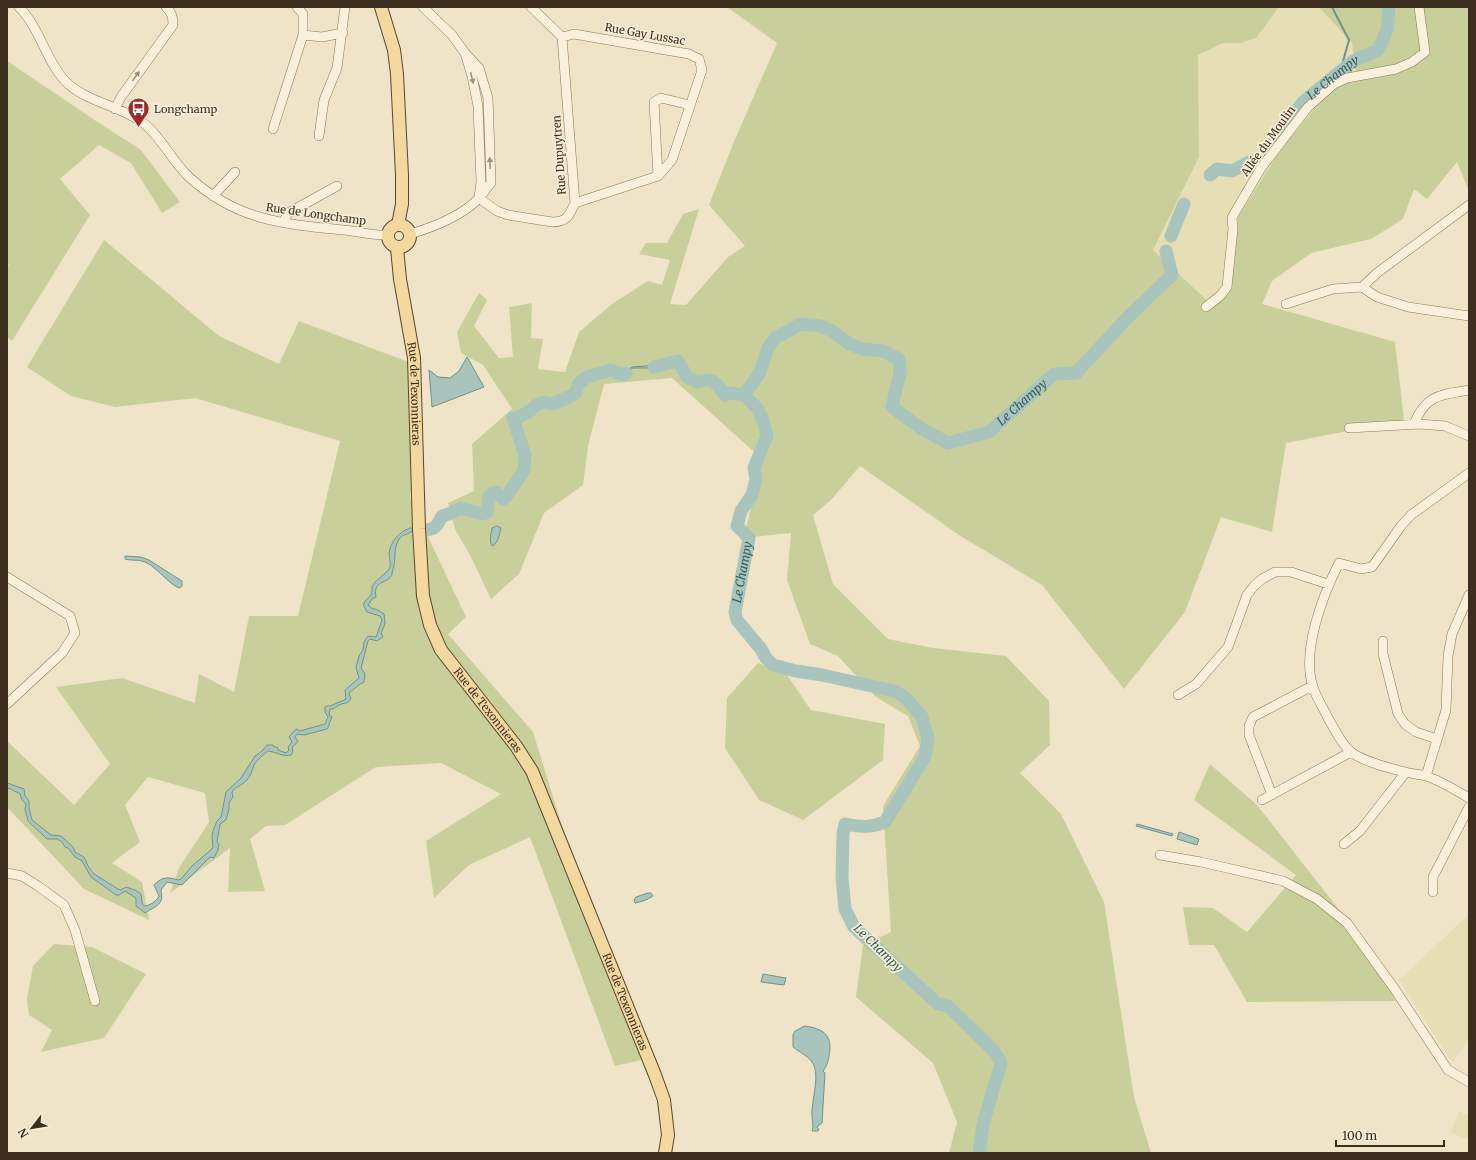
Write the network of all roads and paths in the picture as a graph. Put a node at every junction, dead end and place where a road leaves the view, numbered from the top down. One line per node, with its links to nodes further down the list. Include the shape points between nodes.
1 (297, 7): 10 (street, via 304,14)
2 (345, 7): 9 (street)
3 (382, 7): 24 (main road, via 394,50 397,74 402,175 402,204)
4 (423, 7): 20 (street, via 452,35 479,68 488,98 491,183)
5 (531, 7): 11 (street)
6 (1418, 7): 30 (street, Allée du Moulin, via 1425,52 1412,62 1396,69 1346,78 1334,84 1308,108 1261,168 1232,218 1227,287)
7 (168, 8): 13 (street, one-way to 7, via 172,25 173,17)
8 (25, 9): 13 (street, Rue de Longchamp, via 49,59 66,82 77,91)
9 (343, 33): 10 (street, via 322,37); 15 (street, via 337,68 324,100)
10 (303, 35): 14 (street)
11 (562, 37): 12 (street, Rue Gay Lussac, via 574,34 689,54 699,59 702,70); 21 (street, Rue Dupuytren)
12 (690, 105): 17 (street, Rue Gay Lussac, via 672,160); 17 (street, via 661,98 654,102)
13 (115, 109): 19 (street, Rue de Longchamp, via 142,122 189,177)
14 (273, 129)
15 (319, 136)
16 (235, 172): 19 (street)
17 (658, 176): 21 (street)
18 (337, 186): 23 (street, via 288,212)
19 (213, 196): 23 (street, Rue de Longchamp, via 262,219)
20 (479, 198): 21 (street, Rue Dupuytren, via 497,211 508,215 552,222 568,218); 25 (street, via 451,218)
21 (575, 203)
22 (1469, 205): 28 (street)
23 (283, 223): 26 (street, Rue de Longchamp)
24 (398, 225): 25 (main road, via 406,227); 26 (main road, via 391,228)
25 (410, 234): 27 (main road, via 407,244)
26 (387, 236): 27 (main road, via 390,244)
27 (397, 248): 58 (main road, Rue de Texonnieras, via 414,358 419,529 423,596 430,626 441,650 516,746 532,771 664,1100 668,1135)
28 (1362, 287): 29 (street, via 1333,289); 31 (street, via 1377,297 1408,307)
29 (1286, 304)
30 (1206, 307)
31 (1469, 316)
32 (1469, 390): 33 (street, via 1438,396 1428,402 1419,411)
33 (1414, 424): 34 (street); 35 (street, via 1446,426)
34 (1349, 428)
35 (1469, 436)
36 (1469, 473): 38 (street, via 1411,515 1372,567 1361,569 1339,562)
37 (7, 577): 43 (street, via 70,616 75,633 62,653)
38 (1328, 584): 41 (street, via 1311,638); 42 (street, via 1291,572 1275,572 1262,579 1247,595 1228,647 1196,684)
39 (1469, 595): 44 (street, via 1452,634 1448,656 1446,710)
40 (1383, 641): 44 (street, via 1383,654 1398,714 1405,724 1416,732)
41 (1312, 686): 45 (street, via 1342,742); 48 (street, via 1253,718 1248,726)
42 (1178, 695)
43 (7, 704)
44 (1437, 739): 47 (street)
45 (1351, 752): 46 (street, via 1366,760); 48 (street)
46 (1406, 772): 47 (street); 52 (street, via 1360,831)
47 (1426, 776): 49 (street)
48 (1272, 795): 50 (street)
49 (1469, 798)
50 (1262, 800)
51 (1469, 807): 55 (street, via 1433,877)
52 (1344, 844)
53 (1160, 855): 57 (street, via 1283,881 1317,899 1347,923 1448,1070)
54 (7, 873): 56 (street, via 22,876 64,905 75,930)
55 (1433, 892)
56 (95, 1001)
57 (1469, 1082)
58 (665, 1153)

